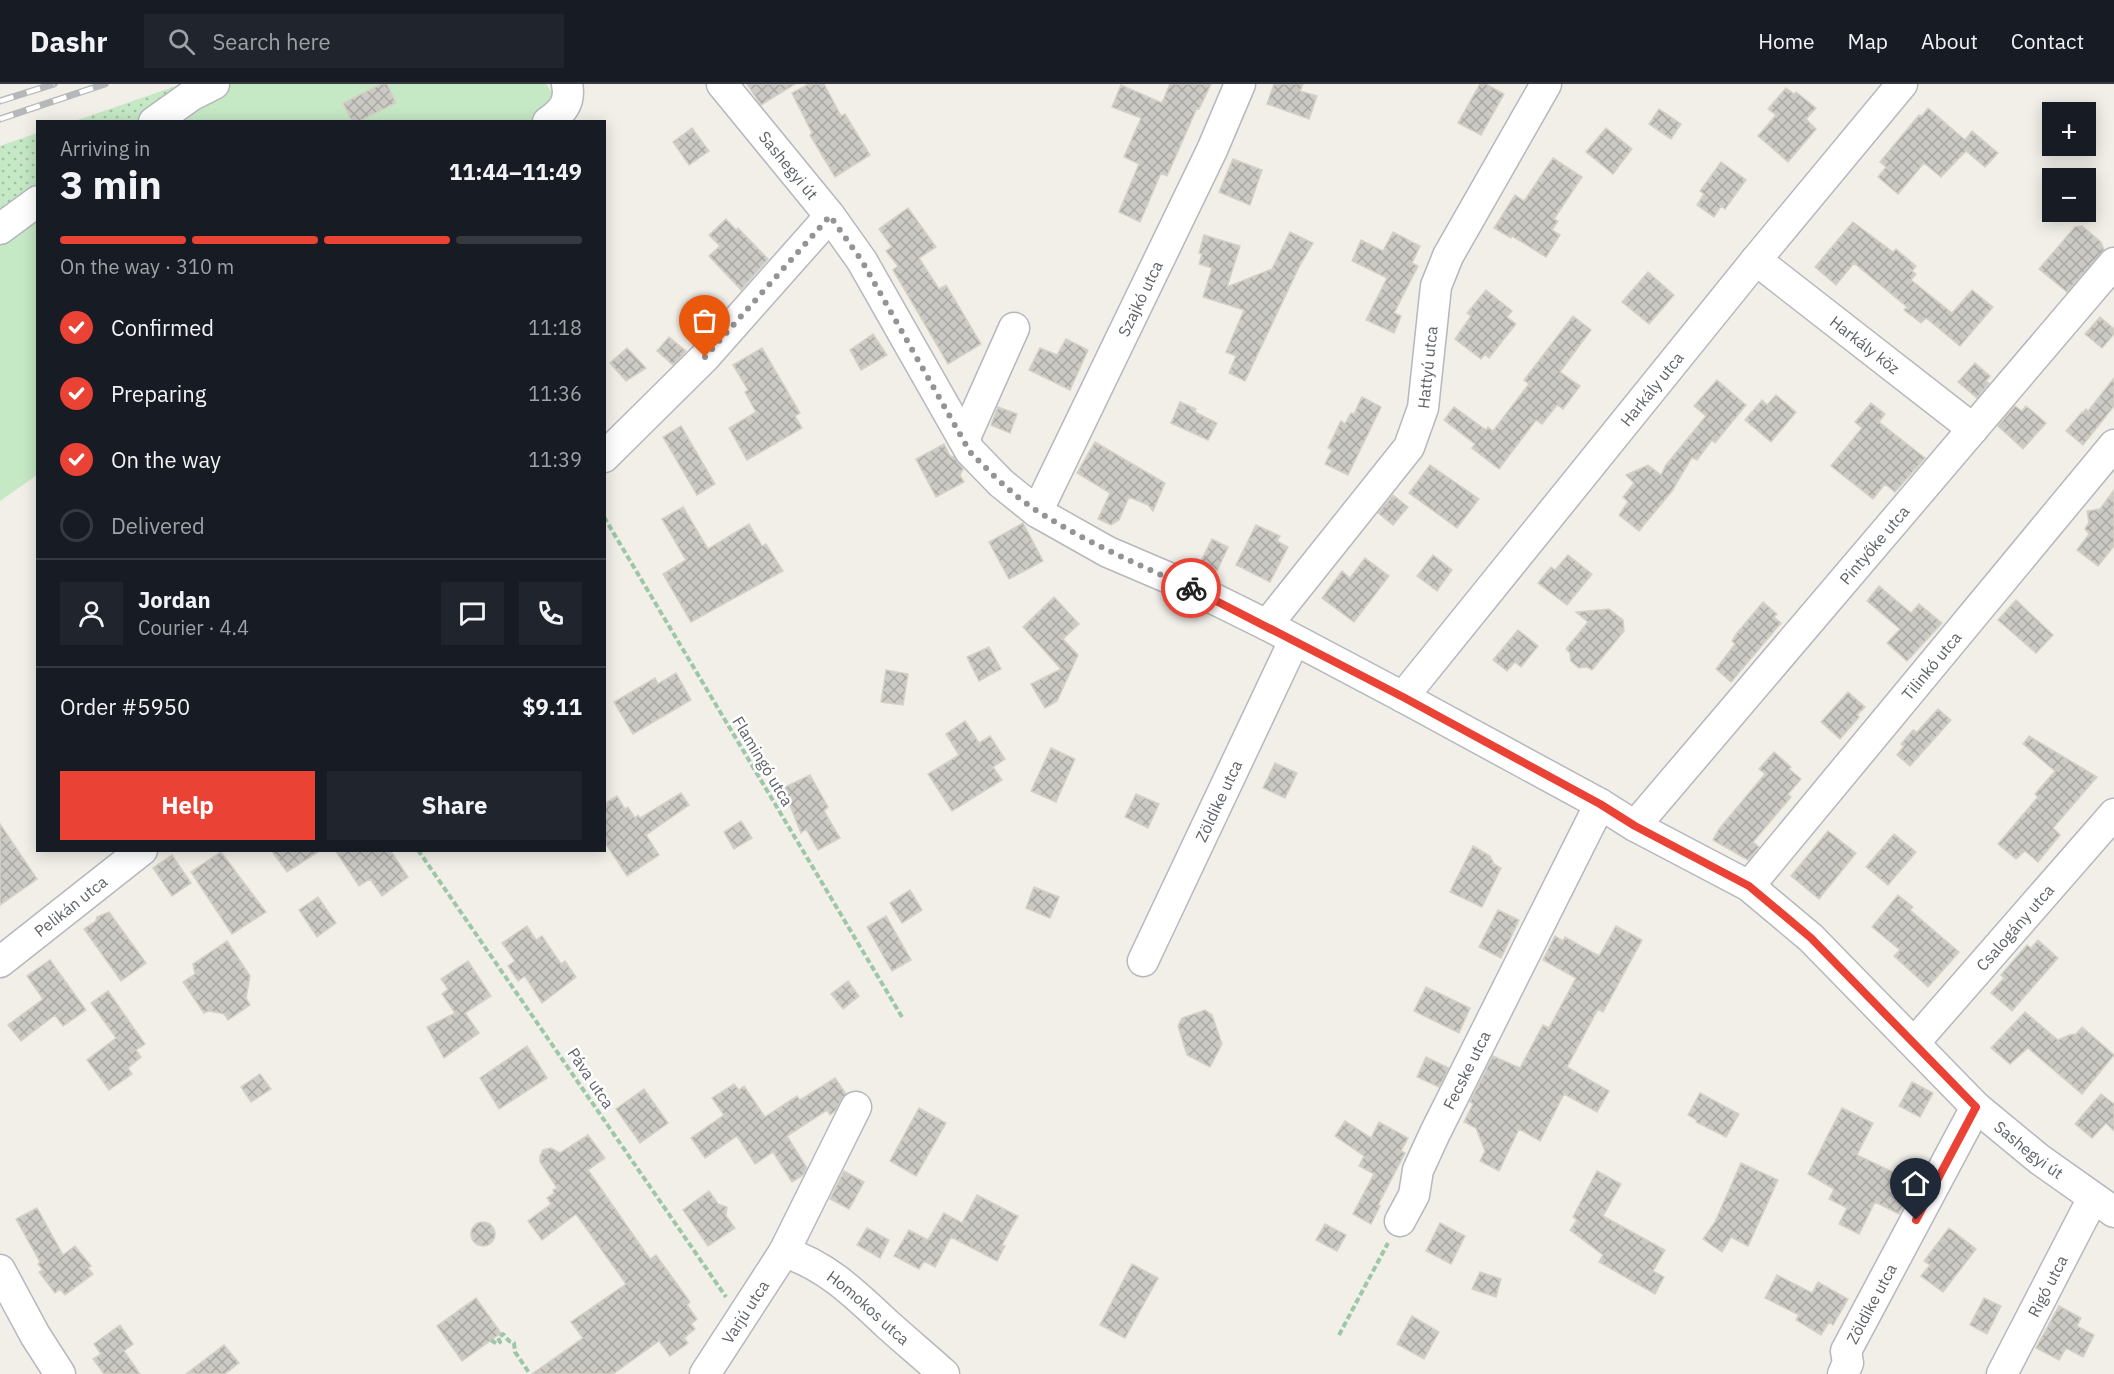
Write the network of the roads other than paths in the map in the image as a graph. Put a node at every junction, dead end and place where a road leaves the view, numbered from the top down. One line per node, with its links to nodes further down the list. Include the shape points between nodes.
1 (214, 84): 7 (street)
2 (567, 84): 8 (street, via 567,102)
3 (722, 84): 10 (street, Sashegyi út)
4 (1240, 84): 19 (street, Szajkó utca)
5 (1546, 84): 20 (street, Hattyú utca, via 1448,256 1436,286 1423,408 1409,447)
6 (1902, 84): 12 (street, Harkály utca)
7 (157, 120)
8 (551, 120)
9 (36, 202): 11 (street)
10 (830, 216): 16 (street, Sashegyi út, via 862,261); 18 (street, via 705,357)
11 (0, 229)
12 (1756, 260): 15 (street, Harkály köz); 22 (street, Harkály utca)
13 (2114, 263): 15 (street, Pintyőke utca)
14 (1014, 328): 16 (street)
15 (1973, 429): 25 (street, Pintyőke utca)
16 (964, 440): 19 (street, Sashegyi út, via 970,452 1001,483)
17 (2114, 445): 27 (street, Tilinkó utca)
18 (606, 454)
19 (1037, 512): 20 (street, Sashegyi út, via 1108,552)
20 (1267, 625): 21 (street, Sashegyi út)
21 (1289, 652): 22 (street, Sashegyi út); 28 (street, Zöldike utca)
22 (1403, 697): 23 (street, Sashegyi út)
23 (1600, 804): 25 (street, Sashegyi út); 34 (street, Fecske utca, via 1435,1133 1418,1170 1414,1195)
24 (2114, 814): 30 (street, Csalogány utca)
25 (1635, 826): 27 (street, Sashegyi út)
26 (139, 852): 29 (street, Pelikán utca)
27 (1749, 886): 30 (street, Sashegyi út, via 1811,938)
28 (1143, 961)
29 (0, 962)
30 (1915, 1042): 32 (street, Sashegyi út)
31 (856, 1107): 35 (street, Varjú utca)
32 (1976, 1107): 33 (street, Sashegyi út); 40 (street, Zöldike utca, via 1846,1351 1848,1363)
33 (2104, 1205): 41 (street, Rigó utca)
34 (1400, 1221)
35 (784, 1252): 38 (street, Varjú utca); 39 (street, Homokos utca, via 804,1258 830,1275)
36 (0, 1270): 37 (street)
37 (60, 1374)
38 (705, 1374)
39 (944, 1374)
40 (1843, 1374)
41 (2002, 1374)

